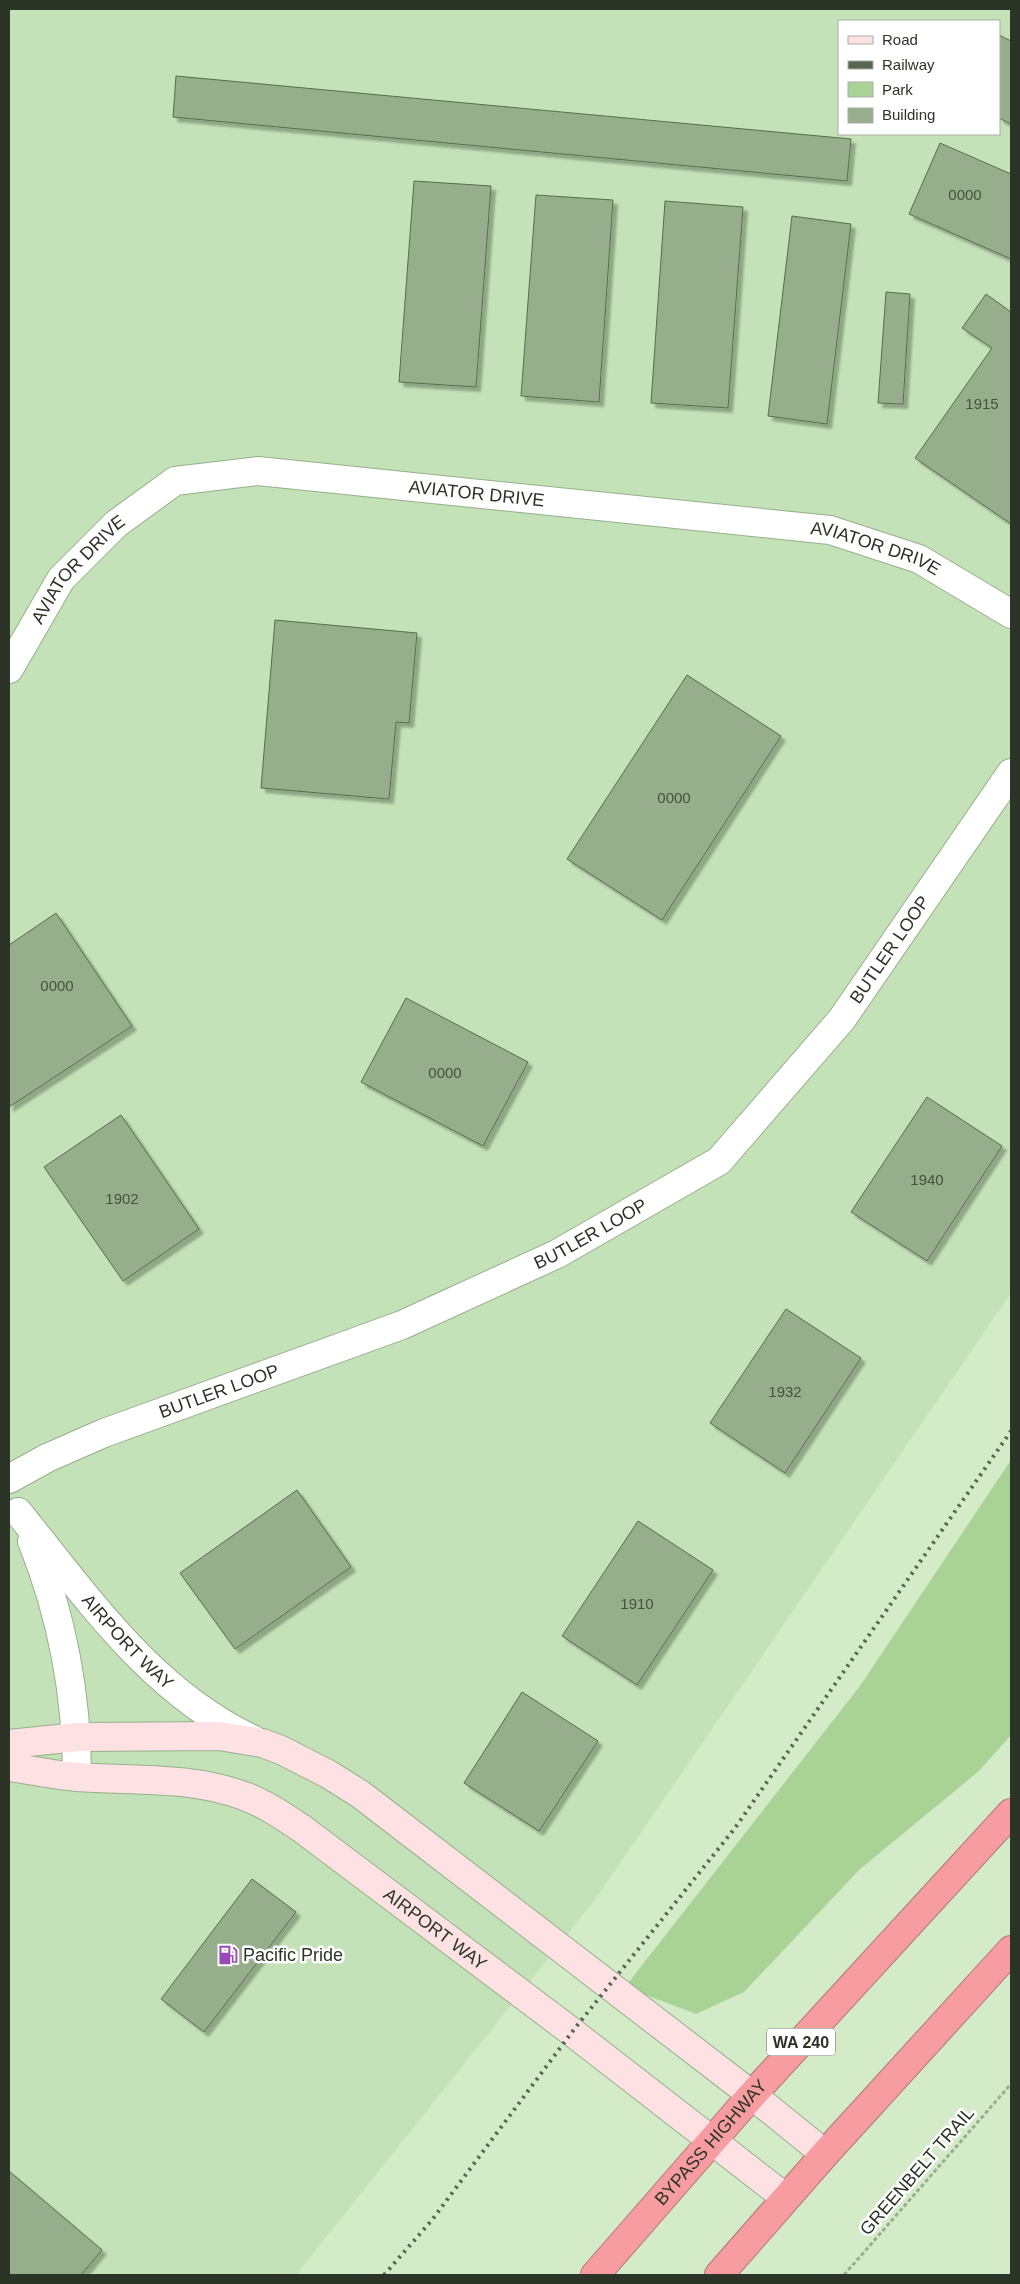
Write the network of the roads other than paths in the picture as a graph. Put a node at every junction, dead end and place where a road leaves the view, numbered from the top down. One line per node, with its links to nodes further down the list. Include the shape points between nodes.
1 (1011, 614): 2 (street, AVIATOR DRIVE, via 919,559 830,530 258,471 175,481 116,524 62,579)
2 (9, 669)
3 (1011, 774): 4 (street, BUTLER LOOP, via 842,1019 719,1161 557,1254 402,1325 104,1433)
4 (9, 1479)
5 (13, 1504): 6 (street, AIRPORT WAY, via 42,1565 59,1624); 7 (street, AIRPORT WAY, via 146,1665 202,1712)
6 (77, 1737): 7 (street, AIRPORT WAY, via 219,1736); 8 (street); 10 (street, AIRPORT WAY)
7 (262, 1743): 13 (street, AIRPORT WAY, via 300,1758 360,1794)
8 (9, 1744)
9 (9, 1767): 10 (street)
10 (77, 1776): 14 (street, AIRPORT WAY, via 144,1779 219,1788 246,1796 272,1810 349,1864)
11 (1011, 1813): 13 (highway, BYPASS HIGHWAY / WA 240)
12 (1011, 1950): 15 (highway)
13 (752, 2095): 14 (highway, BYPASS HIGHWAY / WA 240); 15 (street, AIRPORT WAY)
14 (712, 2140): 16 (street, AIRPORT WAY); 17 (highway, BYPASS HIGHWAY / WA 240)
15 (825, 2154): 16 (highway)
16 (786, 2198): 18 (highway)
17 (595, 2275)
18 (719, 2275)

